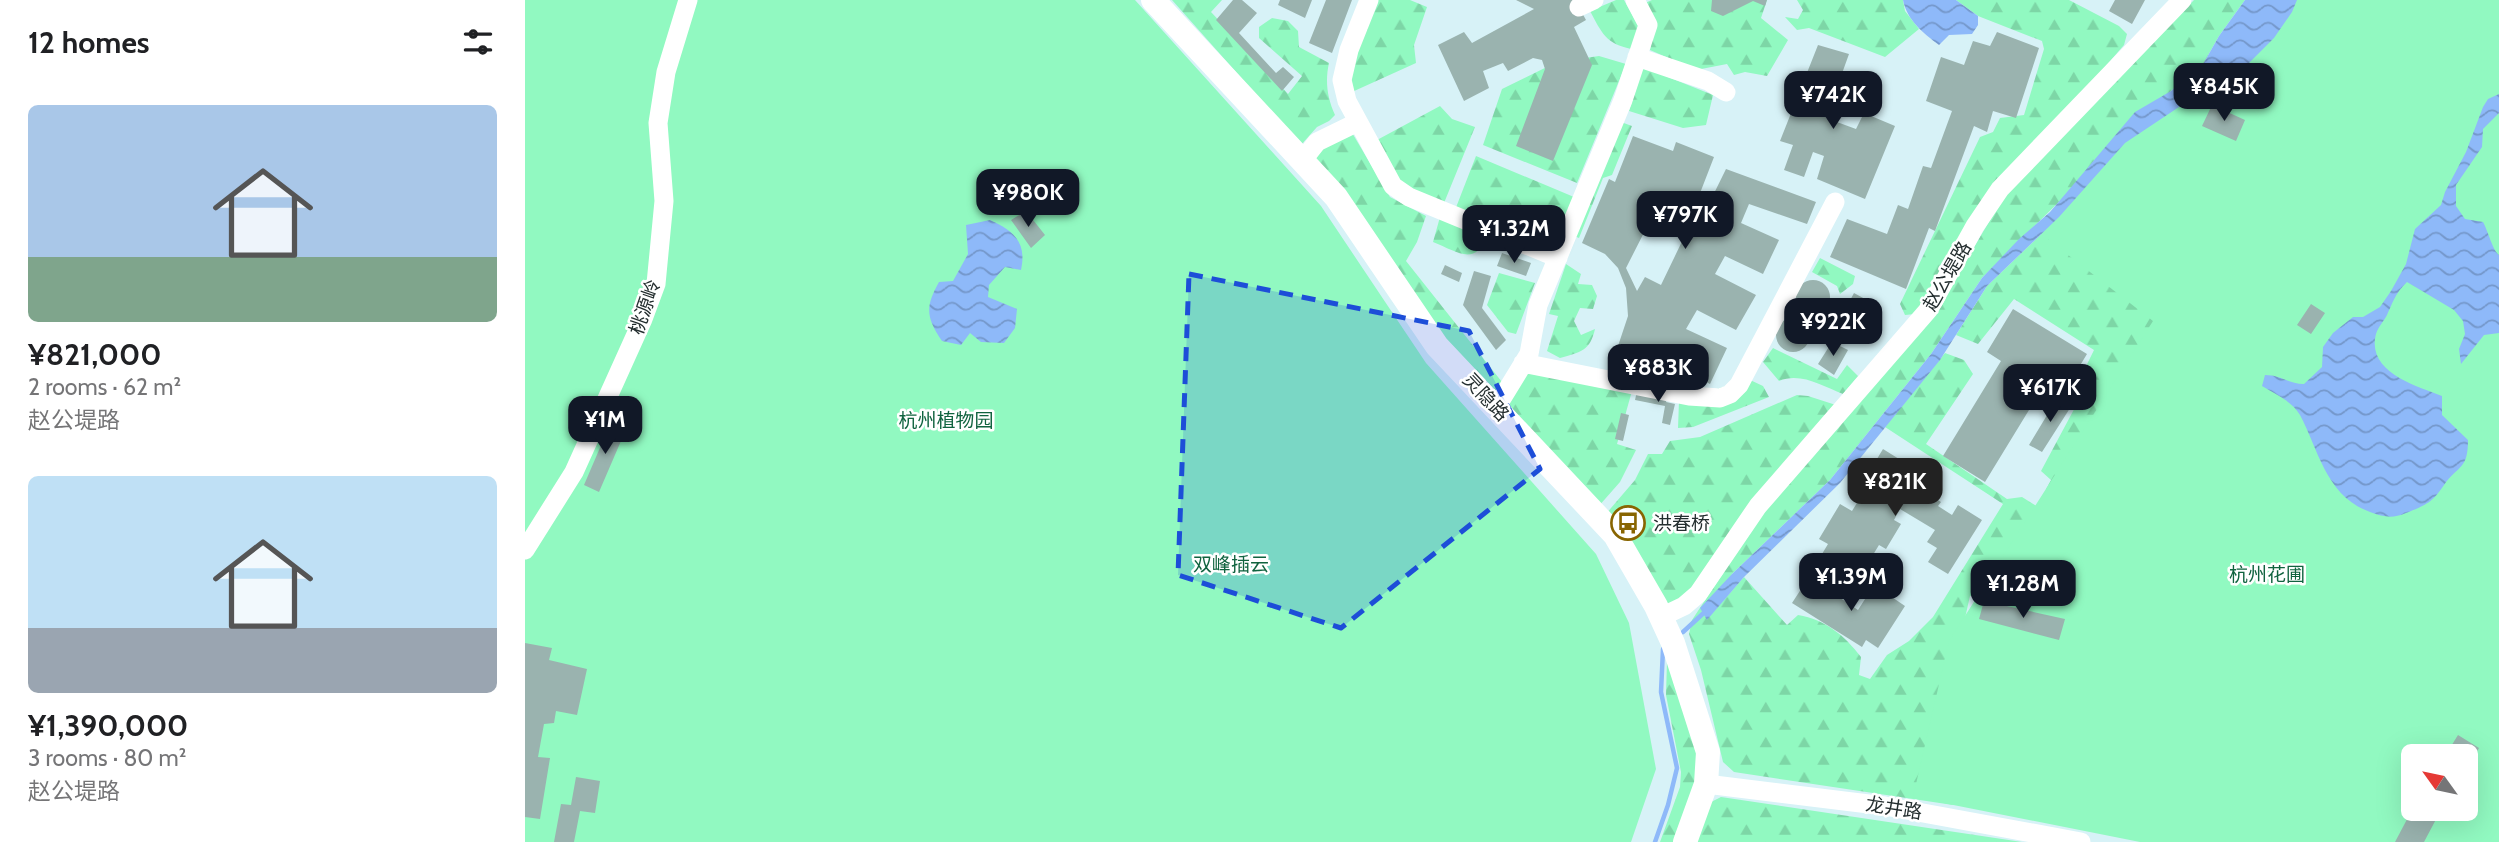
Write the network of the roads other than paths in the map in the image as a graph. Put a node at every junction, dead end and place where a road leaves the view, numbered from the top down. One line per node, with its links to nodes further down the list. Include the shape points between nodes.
1 (688, 0): 14 (street, 桃源岭, via 666,72 659,123 664,201 656,284 574,472)
2 (1153, 0): 9 (main road, 灵隐路)
3 (1369, 0): 8 (street, via 1342,80)
4 (1635, 0): 6 (street, via 1648,25)
5 (2182, 0): 15 (street, 赵公堤路, via 2000,189 1929,309 1758,506 1698,594)
6 (1637, 57): 7 (street, via 1708,81); 11 (street)
7 (1726, 92)
8 (1358, 122): 9 (street, via 1317,142); 11 (street, via 1393,186 1409,197)
9 (1302, 161): 13 (main road, 灵隐路, via 1335,197 1437,346)
10 (1835, 202): 12 (street, via 1739,385 1730,394 1720,398 1689,396)
11 (1557, 258): 12 (street, via 1538,305 1529,354)
12 (1523, 363): 13 (street)
13 (1496, 408): 15 (main road, 灵隐路, via 1615,535)
14 (525, 550)
15 (1661, 617): 16 (main road, 灵隐路, via 1708,752)
16 (1706, 784): 17 (main road, 灵隐路); 18 (street, 龙井路, via 1885,806)
17 (1685, 842)
18 (2081, 842)

